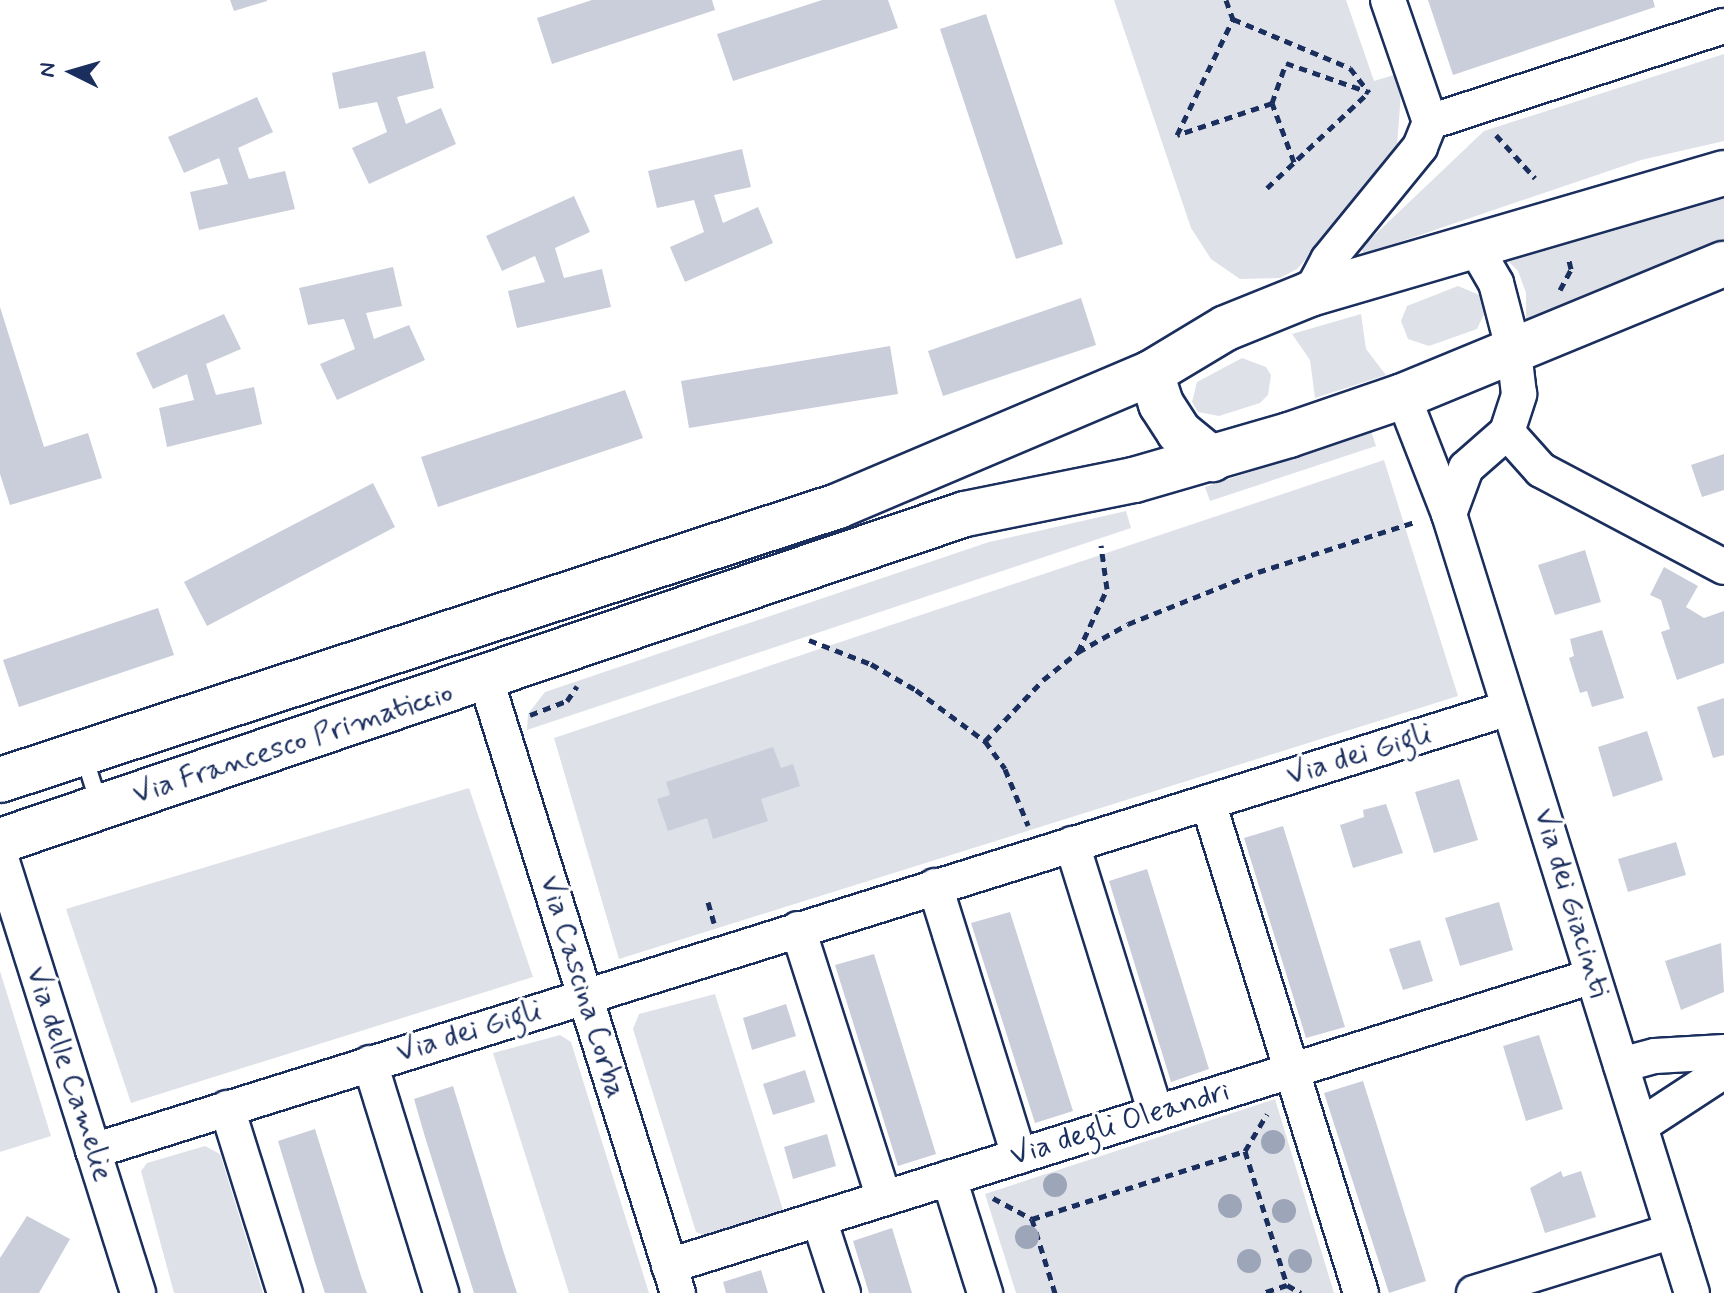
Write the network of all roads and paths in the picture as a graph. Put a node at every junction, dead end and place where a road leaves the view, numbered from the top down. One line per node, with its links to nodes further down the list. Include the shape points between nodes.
1 (1226, 0): 3 (path)
2 (1388, 0): 7 (street)
3 (1233, 19): 5 (path, via 1350,68); 6 (path, via 1177,135)
4 (1724, 26): 7 (street)
5 (1369, 92): 6 (path, via 1286,63); 9 (path)
6 (1272, 103): 9 (path)
7 (1430, 122): 16 (street, via 1420,147 1328,260)
8 (1489, 127): 11 (path)
9 (1294, 162): 12 (path)
10 (1724, 173): 13 (street)
11 (1535, 178)
12 (1267, 188)
13 (1474, 245): 16 (street, Via Francesco Primaticcio); 18 (street, via 1496,283)
14 (1566, 248): 17 (path, via 1571,269)
15 (1724, 264): 18 (street)
16 (1310, 294): 19 (street, Via Francesco Primaticcio, via 1226,328)
17 (1558, 294)
18 (1514, 352): 20 (street, Via Francesco Primaticcio); 21 (street, via 1519,394)
19 (1151, 373): 22 (street, via 1161,404 1179,432); 25 (street, Via Francesco Primaticcio)
20 (1403, 396): 22 (street, Via Francesco Primaticcio); 23 (street, Via dei Giacinti)
21 (1507, 432): 23 (street, via 1466,468); 27 (street, via 1541,470)
22 (1212, 459): 25 (street, Via Francesco Primaticcio, via 965,514)
23 (1449, 514): 31 (street, Via dei Giacinti)
24 (1415, 522): 30 (path, via 1189,597)
25 (845, 527): 29 (street, Via Francesco Primaticcio)
26 (1101, 545): 30 (path, via 1107,589)
27 (1724, 567)
28 (809, 640): 32 (path, via 871,664)
29 (476, 650): 33 (street, Via Francesco Primaticcio); 36 (street, Via Francesco Primaticcio); 46 (street, Via Cascina Corba)
30 (1078, 652): 32 (path, via 1013,708)
31 (1509, 708): 35 (street, Via dei Gigli); 45 (street, Via dei Giacinti)
32 (985, 741): 37 (path, via 1005,769)
33 (83, 752): 34 (street, Via Francesco Primaticcio); 36 (lane, Via Francesco Primaticcio)
34 (0, 780)
35 (1208, 802): 39 (street, Via dei Gigli); 51 (street)
36 (101, 808): 38 (street, Via Francesco Primaticcio)
37 (1032, 838)
38 (0, 841)
39 (1072, 844): 41 (street, Via dei Gigli); 53 (street)
40 (0, 855): 55 (street, Via delle Camelie)
41 (935, 886): 43 (street, Via dei Gigli); 57 (street)
42 (708, 902): 44 (path)
43 (798, 929): 46 (street, Via dei Gigli); 60 (street)
44 (718, 935)
45 (1593, 976): 49 (street, Via dei Giacinti); 51 (street, Via degli Oleandri)
46 (585, 995): 48 (street, Via dei Gigli); 64 (street, Via Cascina Corba)
47 (1724, 1052): 49 (street, via 1655,1056)
48 (370, 1063): 52 (street, Via dei Gigli); 68 (street, Via dei Gigli)
49 (1621, 1065): 54 (street, Via dei Giacinti)
50 (1724, 1071): 54 (street)
51 (1283, 1084): 53 (street, Via degli Oleandri); 56 (path); 74 (street)
52 (227, 1108): 55 (street, Via dei Gigli); 67 (street)
53 (1156, 1113): 57 (street, Via degli Oleandri)
54 (1640, 1126): 63 (street, Via dei Giacinti)
55 (93, 1151): 66 (street, Via delle Camelie)
56 (1245, 1151): 62 (path); 65 (path)
57 (1019, 1156): 58 (street, Via degli Oleandri)
58 (949, 1178): 60 (street, Via degli Oleandri); 70 (street)
59 (985, 1194): 62 (path)
60 (884, 1198): 61 (street, Via degli Oleandri)
61 (819, 1219): 64 (street, Via degli Oleandri); 69 (street)
62 (1032, 1219): 71 (path)
63 (1673, 1231): 75 (street); 76 (street, Via dei Giacinti)
64 (673, 1279)
65 (1287, 1285): 72 (path); 73 (path)
66 (138, 1293)
67 (285, 1293)
68 (441, 1293)
69 (843, 1293)
70 (985, 1293)
71 (1055, 1293)
72 (1262, 1293)
73 (1301, 1293)
74 (1361, 1293)
75 (1474, 1293)
76 (1692, 1293)

